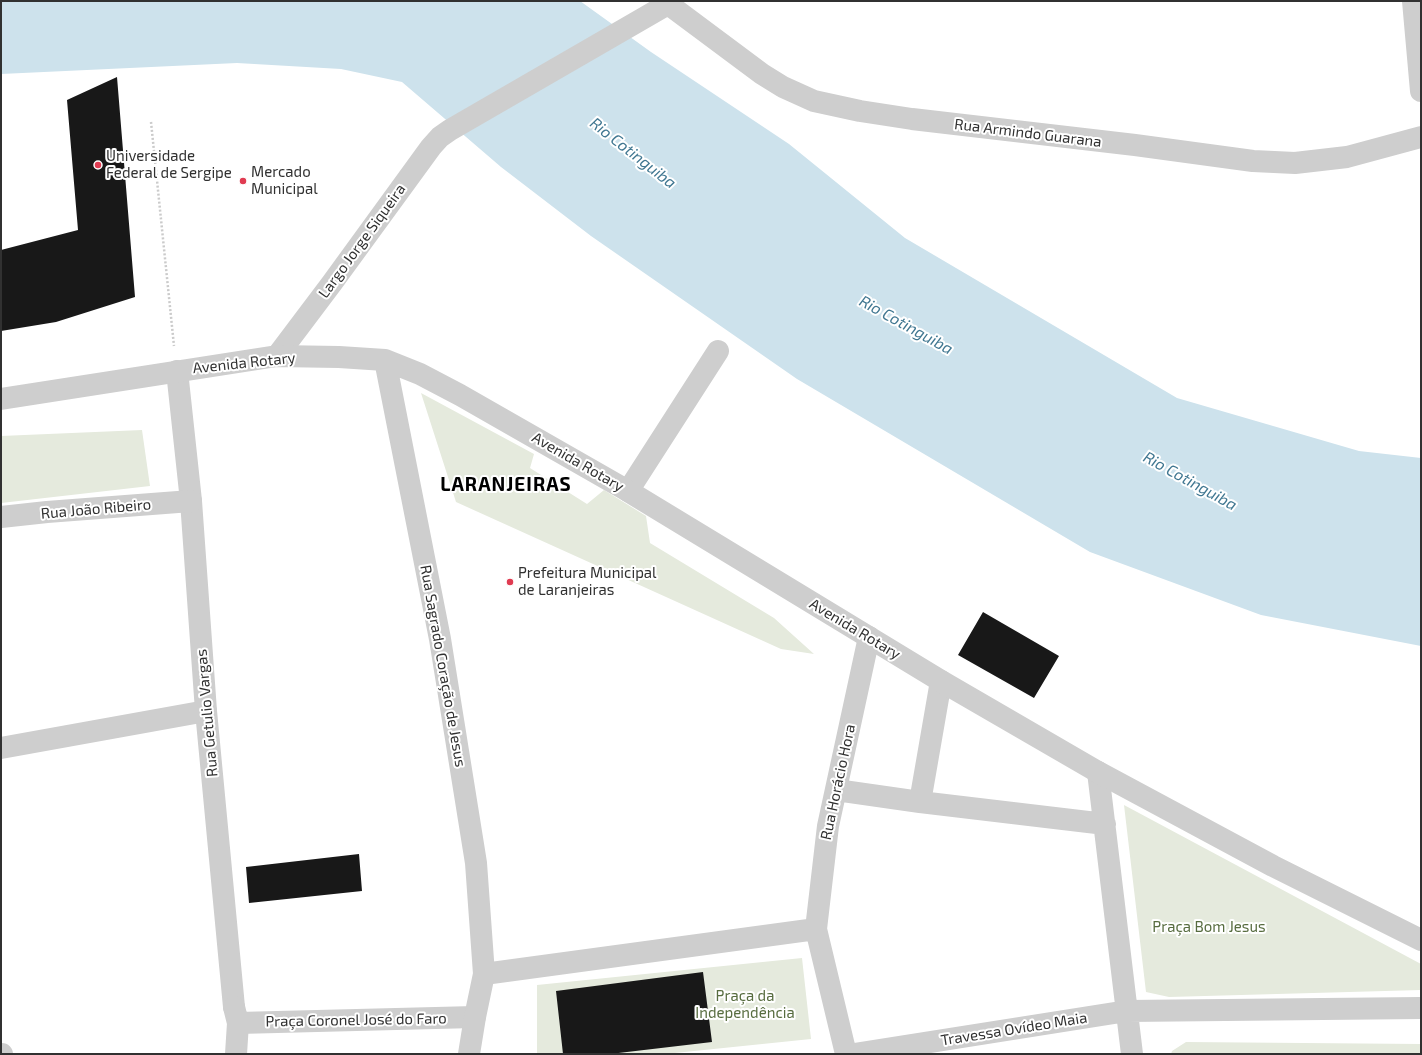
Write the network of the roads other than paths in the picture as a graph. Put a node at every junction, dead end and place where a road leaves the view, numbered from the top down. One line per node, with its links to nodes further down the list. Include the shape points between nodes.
1 (1413, 1): 3 (street)
2 (666, 3): 4 (street, Rua Armindo Guarana, via 783,87 814,101 860,111 1253,161 1295,163 1347,157); 6 (street, Largo Jorge Siqueira, via 631,26 450,130 431,147)
3 (1421, 91)
4 (1421, 137)
5 (718, 350): 10 (street)
6 (277, 356): 7 (street, Avenida Rotary); 8 (street, Avenida Rotary)
7 (385, 360): 10 (street, Avenida Rotary, via 420,374 460,395); 23 (street, Rua Sagrado Coração de Jesus, via 440,639 461,769 476,863)
8 (177, 371): 9 (street, Avenida Rotary); 11 (street, Rua Getulio Vargas)
9 (1, 399)
10 (628, 491): 13 (street, Avenida Rotary)
11 (191, 501): 12 (street, Rua João Ribeiro); 15 (street, Rua Getulio Vargas)
12 (1, 517)
13 (869, 637): 14 (street, Avenida Rotary); 18 (street, Rua Horácio Hora)
14 (941, 681): 17 (street, Avenida Rotary); 19 (street)
15 (206, 711): 16 (street); 26 (street, Rua Getulio Vargas)
16 (1, 748)
17 (1098, 772): 20 (street); 22 (street, via 1273,866)
18 (836, 790): 19 (street); 21 (street, Rua Horácio Hora, via 828,826)
19 (920, 802): 20 (street)
20 (1105, 824): 25 (street)
21 (816, 929): 23 (street); 30 (street)
22 (1421, 940)
23 (484, 974): 27 (street)
24 (1421, 1008): 25 (street)
25 (1127, 1011): 31 (street, Travessa Ovídeo Maia); 32 (street)
26 (236, 1015): 27 (street, Praça Coronel José do Faro); 28 (street, Rua Getulio Vargas)
27 (475, 1017): 29 (street)
28 (236, 1054)
29 (469, 1054)
30 (846, 1054)
31 (854, 1054)
32 (1132, 1054)

